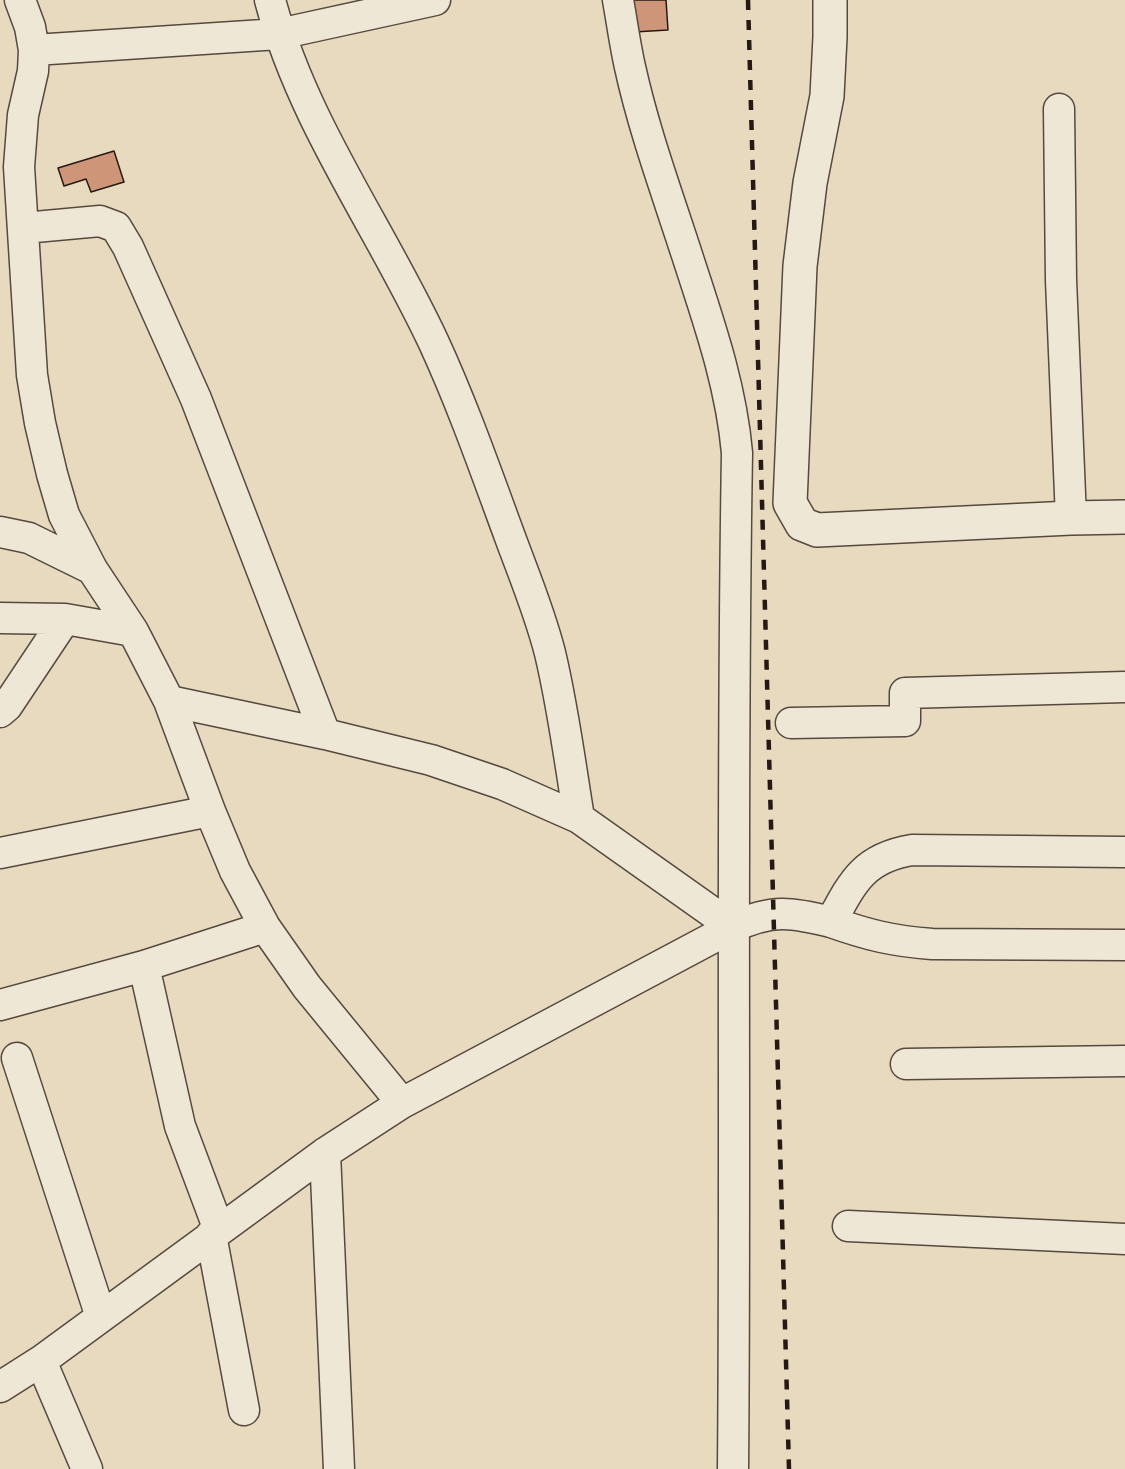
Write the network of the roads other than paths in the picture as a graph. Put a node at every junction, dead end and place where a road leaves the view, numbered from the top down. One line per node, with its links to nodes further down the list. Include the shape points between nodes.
1 (20, 0): 7 (street)
2 (270, 0): 6 (street)
3 (435, 0): 6 (street)
4 (618, 0): 30 (street, via 642,113 716,345 734,421 737,453)
5 (830, 0): 12 (street, via 827,96 810,183 800,266 790,503 802,524 817,530)
6 (279, 34): 7 (street); 25 (street, via 317,125 434,343 475,439 550,652)
7 (34, 50): 9 (street, via 20,159)
8 (1059, 109): 12 (street, via 1061,280)
9 (24, 228): 15 (street, via 32,375 40,423 64,515); 23 (street, via 100,221 116,227 128,247 196,399)
10 (0, 509): 14 (street)
11 (1125, 517): 12 (street)
12 (1071, 518)
13 (0, 532): 14 (street)
14 (29, 538): 15 (street)
15 (92, 569): 18 (street)
16 (0, 618): 17 (street)
17 (65, 619): 18 (street); 21 (street)
18 (133, 632): 20 (street)
19 (1125, 687): 22 (street, via 905,693 905,721)
20 (169, 701): 23 (street); 24 (street)
21 (0, 712)
22 (791, 723)
23 (326, 735): 25 (street, via 431,760 502,784)
24 (210, 811): 27 (street); 29 (street, via 235,871)
25 (579, 818): 30 (street)
26 (1125, 852): 28 (street, via 892,853 875,861 860,875)
27 (0, 853)
28 (831, 922): 30 (street, via 800,914 774,913); 31 (street, via 903,942)
29 (265, 927): 32 (street); 37 (street, via 307,987)
30 (733, 927): 37 (street); 48 (street)
31 (1125, 945)
32 (144, 966): 33 (street); 40 (street, via 180,1126)
33 (0, 1005)
34 (17, 1058): 42 (street)
35 (1125, 1061): 36 (street)
36 (906, 1064)
37 (402, 1103): 38 (street)
38 (326, 1153): 40 (street); 47 (street)
39 (848, 1227): 41 (street)
40 (215, 1233): 42 (street); 45 (street)
41 (1125, 1239)
42 (101, 1317): 43 (street)
43 (41, 1361): 44 (street); 46 (street)
44 (0, 1388)
45 (244, 1410)
46 (87, 1469)
47 (339, 1469)
48 (733, 1469)

